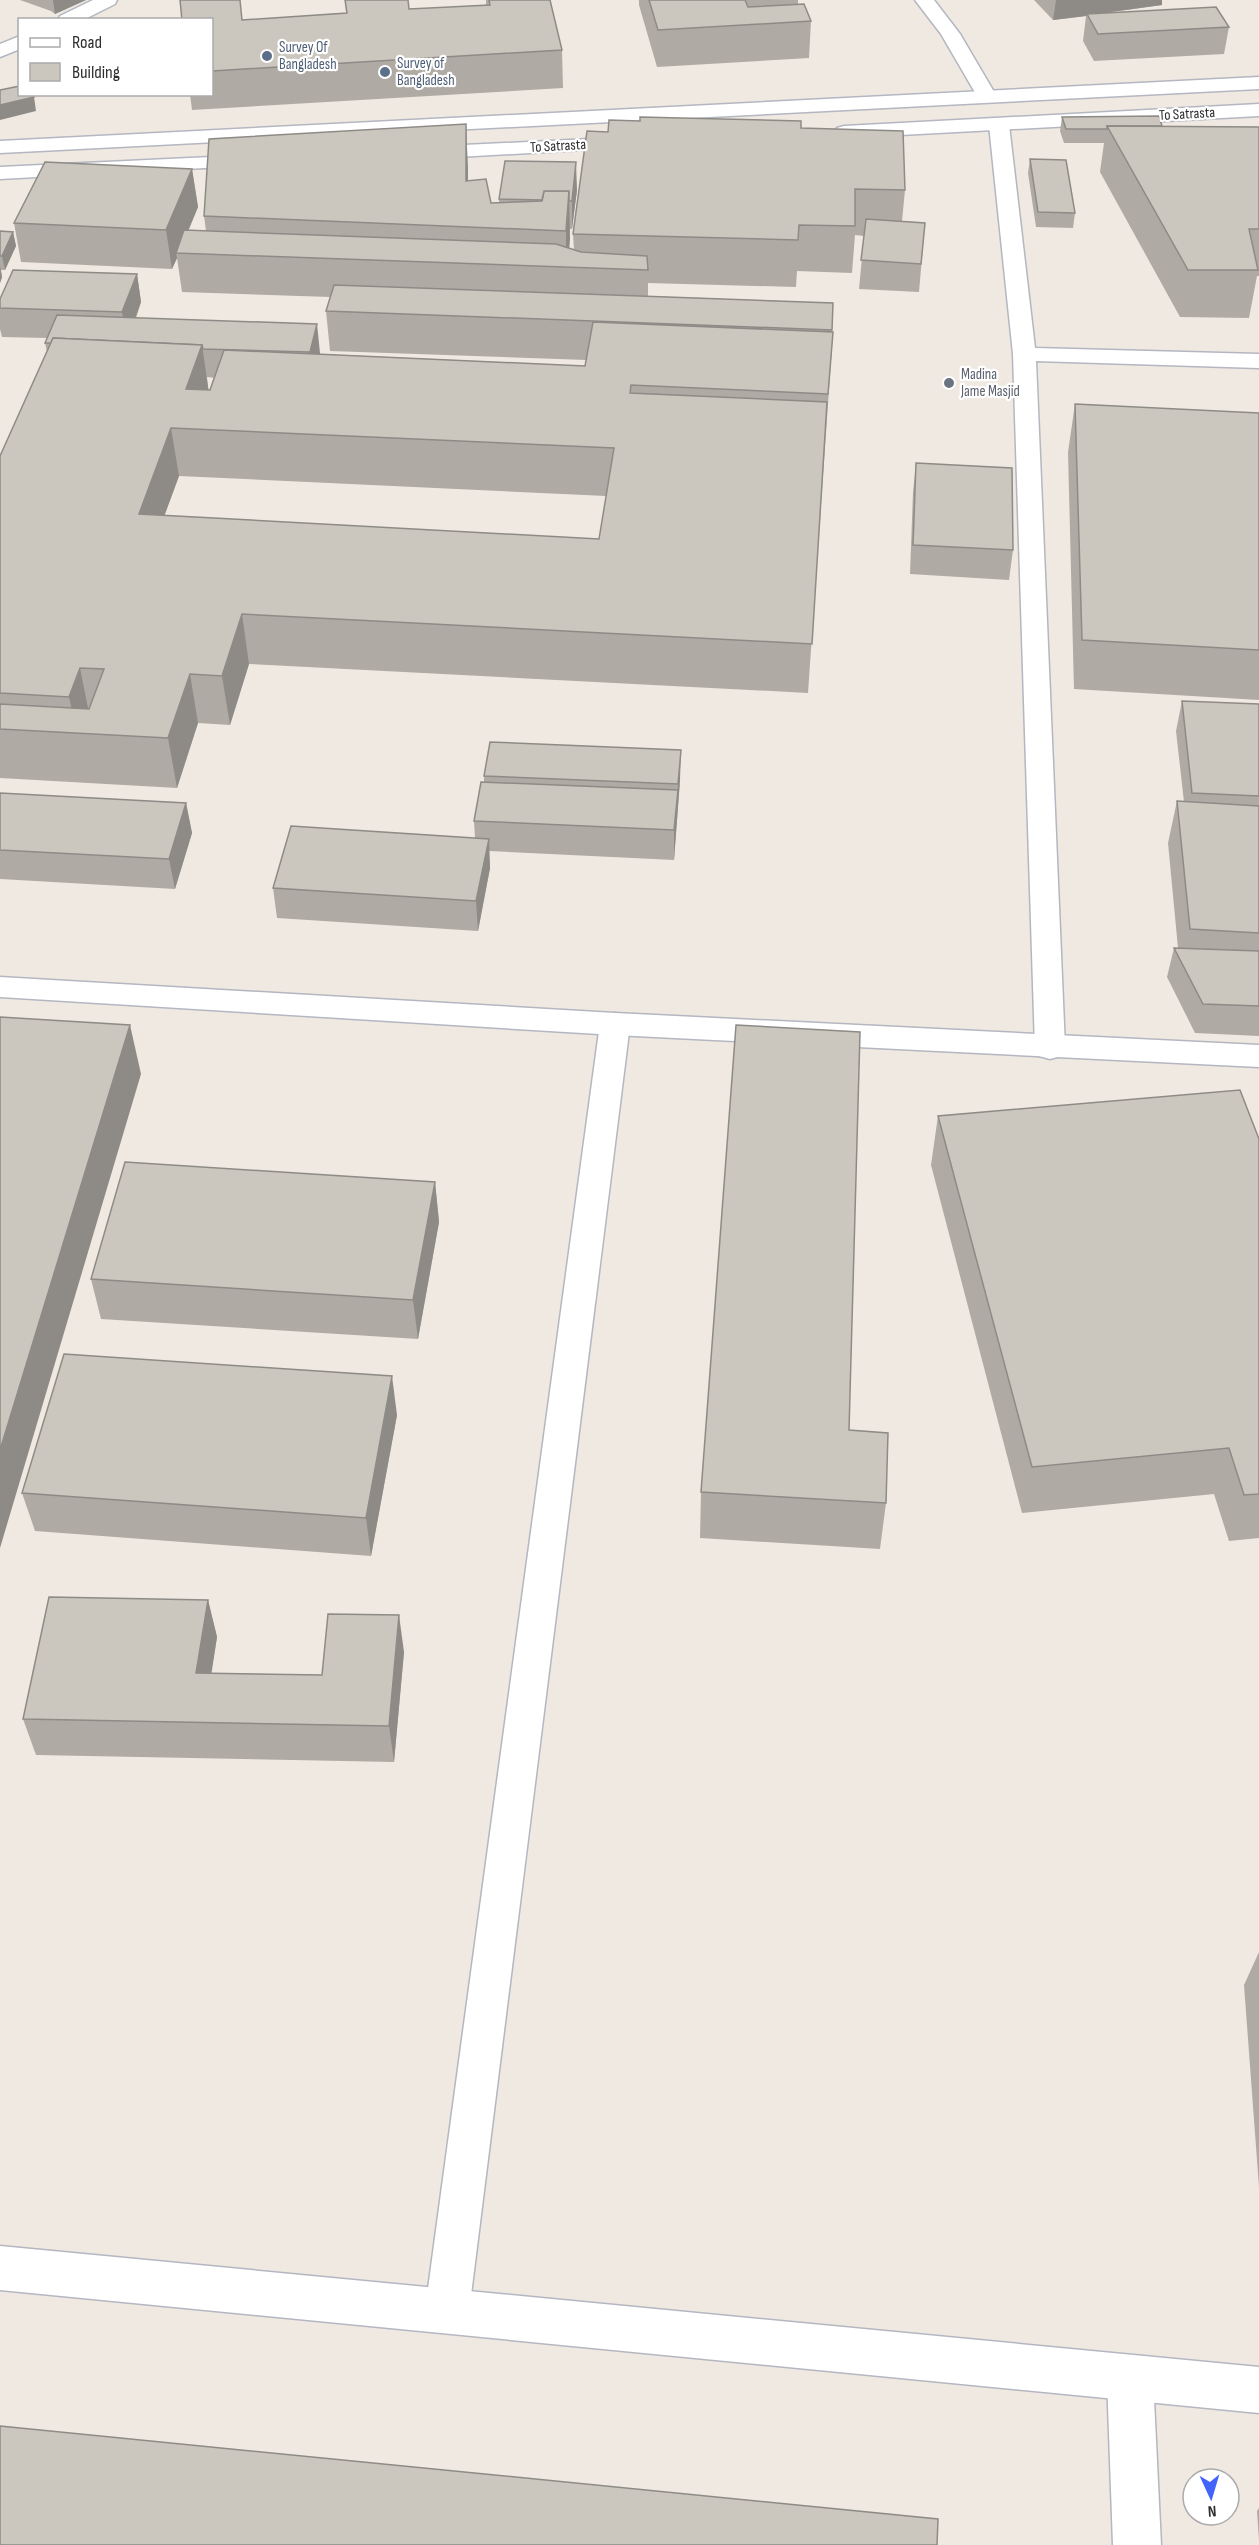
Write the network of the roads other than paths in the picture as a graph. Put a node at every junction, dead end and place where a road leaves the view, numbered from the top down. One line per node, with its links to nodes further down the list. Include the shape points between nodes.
1 (108, 0): 3 (street)
2 (924, 0): 7 (street, via 960,48)
3 (71, 18)
4 (18, 43): 5 (street)
5 (0, 51)
6 (1259, 83): 7 (street)
7 (987, 97): 9 (street); 12 (street)
8 (1259, 110): 9 (street, To Satrasta)
9 (999, 125): 10 (street, To Satrasta); 16 (street)
10 (820, 134)
11 (654, 141): 13 (street, To Satrasta)
12 (0, 147)
13 (404, 154)
14 (273, 160): 15 (street)
15 (0, 173)
16 (1024, 354): 17 (street); 20 (street)
17 (1259, 362)
18 (0, 987): 19 (street)
19 (615, 1024): 20 (street); 23 (street)
20 (1050, 1048): 21 (street)
21 (1259, 1056)
22 (0, 2268): 23 (street)
23 (447, 2312): 24 (street)
24 (1130, 2378): 25 (street); 26 (street)
25 (1259, 2390)
26 (1137, 2545)

